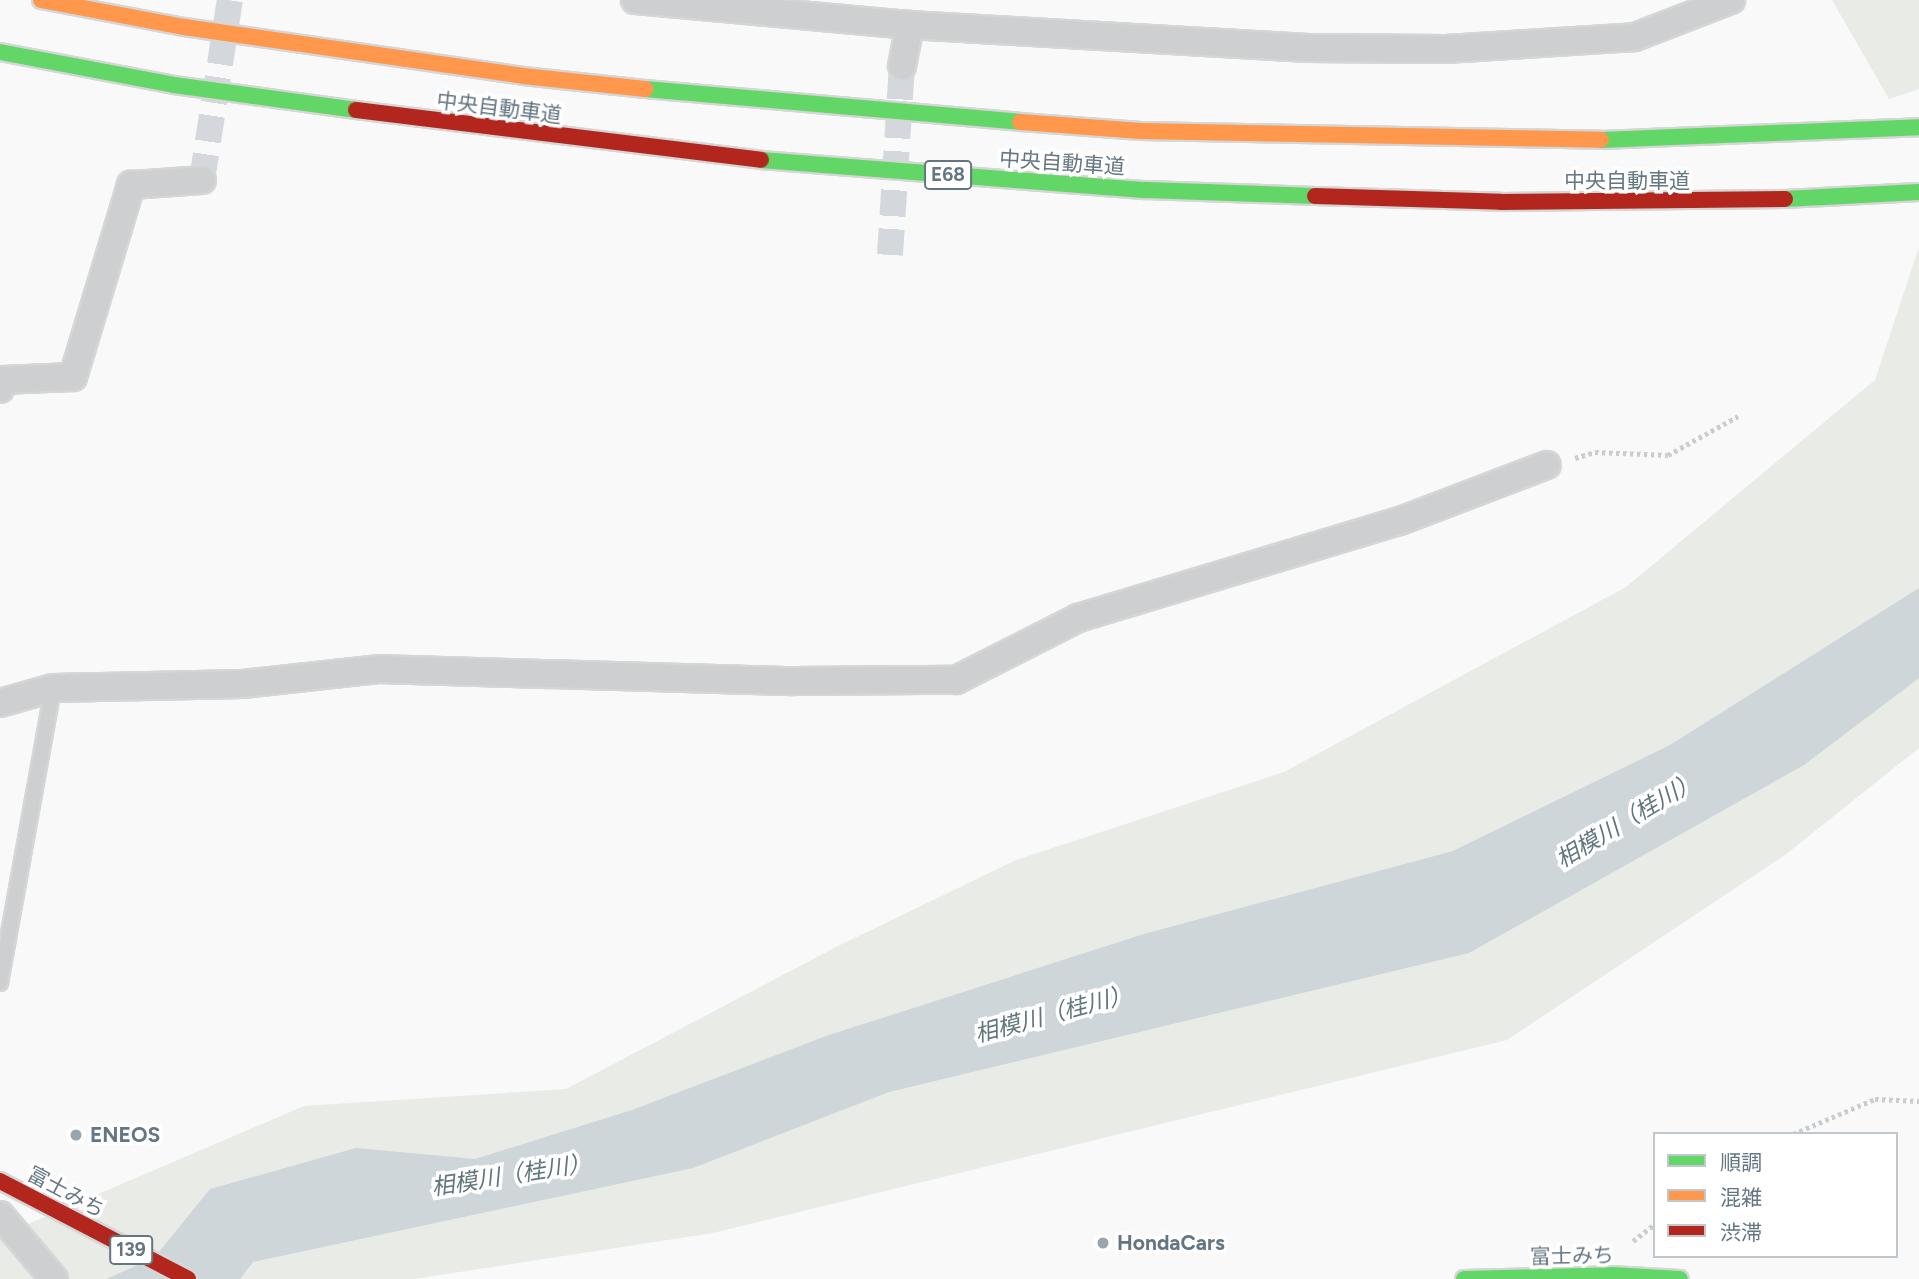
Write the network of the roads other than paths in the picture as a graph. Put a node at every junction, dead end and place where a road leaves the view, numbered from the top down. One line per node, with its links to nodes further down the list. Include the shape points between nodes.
1 (41, 0): 7 (highway, 中央自動車道, via 184,27 523,76 811,106 1141,131 1504,141 1715,138)
2 (635, 0): 4 (street)
3 (1731, 0): 4 (street, via 1635,37 1446,49 1308,48)
4 (911, 25): 6 (street)
5 (0, 51): 9 (highway, 中央自動車道 / E68, via 174,85 516,132 833,167 1146,190 1501,202 1714,202)
6 (901, 66)
7 (1919, 127)
8 (202, 180): 10 (street, via 131,185 73,377 2,380)
9 (1911, 193)
10 (0, 388)
11 (1547, 465): 12 (street, via 1400,521 1078,618 957,680 793,681 378,669 243,684)
12 (52, 688): 13 (street); 14 (lane)
13 (0, 703)
14 (0, 983)
15 (0, 1181): 18 (highway, 富士みち / 139)
16 (0, 1215): 17 (street)
17 (54, 1279)
18 (188, 1279)
19 (1464, 1279): 20 (highway, 富士みち, via 1612,1275)
20 (1680, 1279)

